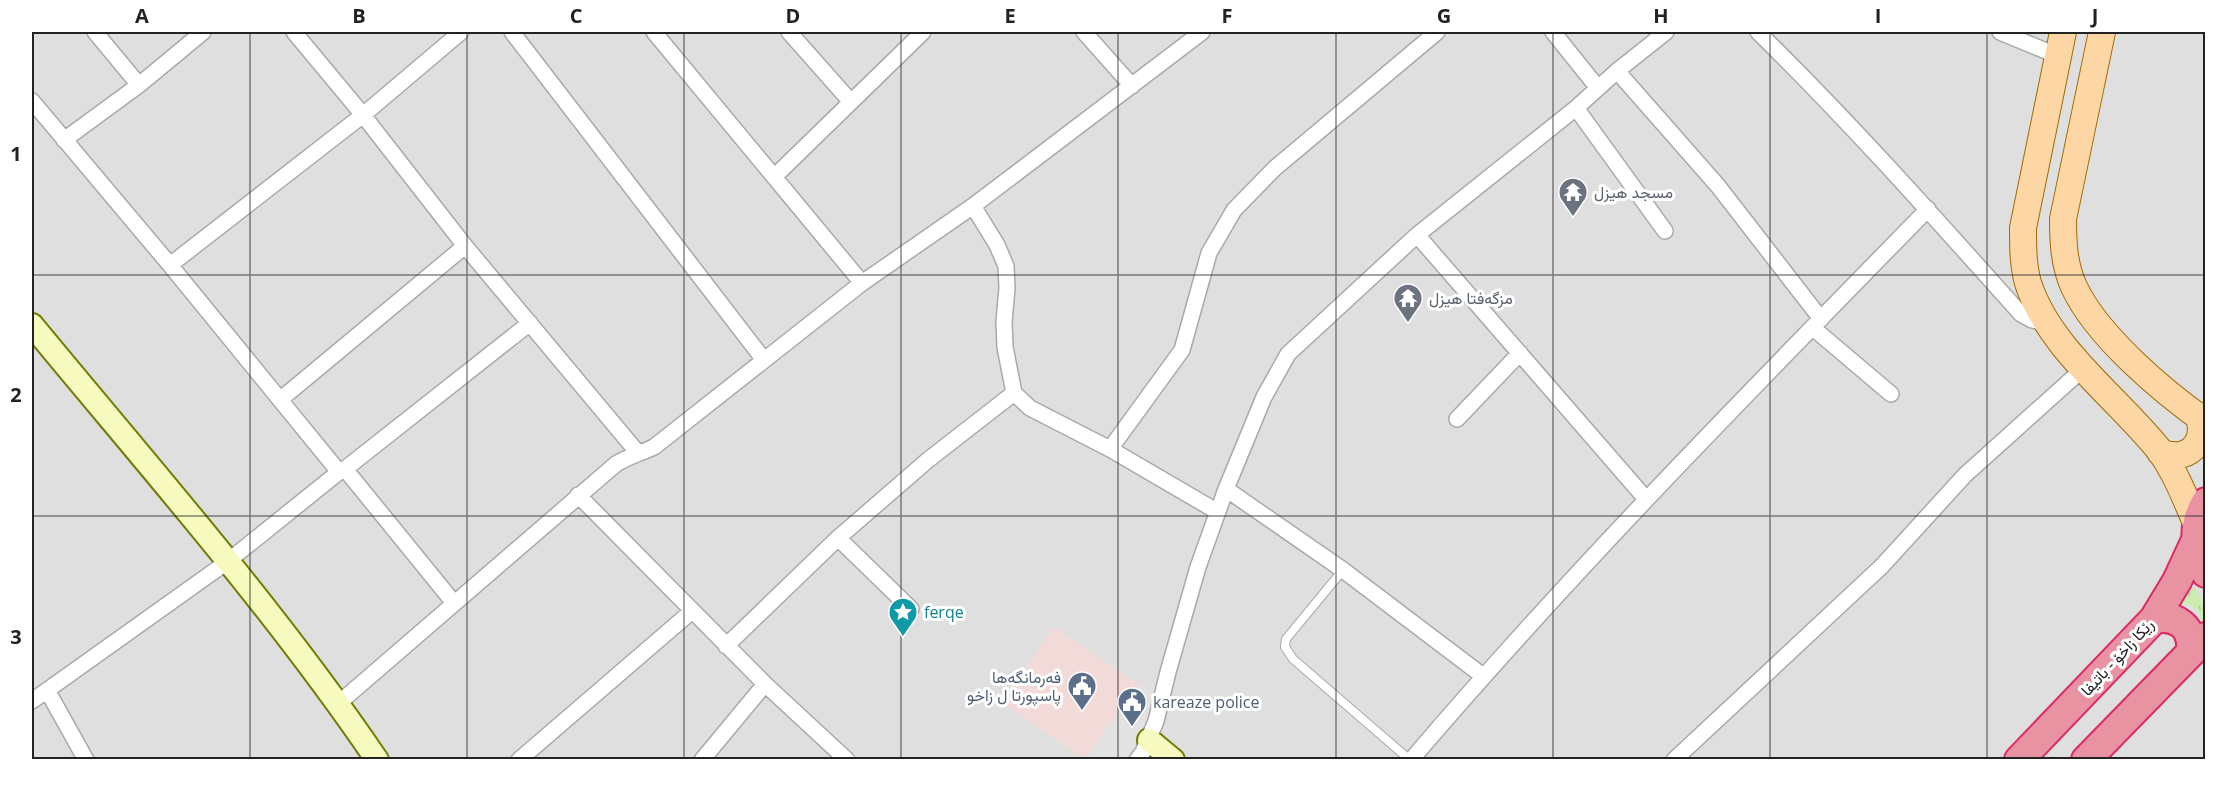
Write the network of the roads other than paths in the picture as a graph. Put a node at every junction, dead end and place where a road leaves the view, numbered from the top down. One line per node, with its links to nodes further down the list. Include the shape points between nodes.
1 (94, 32): 19 (street)
2 (203, 32): 19 (street)
3 (294, 32): 25 (street)
4 (461, 32): 25 (street)
5 (512, 32): 40 (street)
6 (654, 32): 27 (street)
7 (789, 32): 23 (street)
8 (923, 32): 23 (street)
9 (1084, 32): 20 (street)
10 (1202, 32): 20 (street)
11 (1552, 32): 21 (street)
12 (1666, 32): 18 (street)
13 (1758, 32): 29 (street, via 1822,94)
14 (2000, 32): 17 (street)
15 (2102, 32): 45 (main road, via 2063,219 2067,264 2085,308 2097,324 2146,372)
16 (1430, 34): 47 (street, via 1275,168 1234,210 1209,253 1182,350)
17 (2060, 44): 37 (main road, via 2023,228 2028,282)
18 (1617, 71): 21 (street); 36 (street, via 1718,186)
19 (139, 85): 26 (street)
20 (1132, 86): 28 (street)
21 (1598, 88): 24 (street)
22 (32, 101): 26 (street)
23 (851, 102): 27 (street)
24 (1576, 108): 30 (street); 31 (street)
25 (363, 115): 32 (street); 33 (street)
26 (64, 140): 33 (street)
27 (774, 177): 34 (street)
28 (973, 206): 34 (street); 42 (street, via 998,245 1006,266 1005,347)
29 (1928, 209): 36 (street); 37 (street, via 2020,314)
30 (1665, 231)
31 (1417, 234): 39 (street); 51 (street, via 1288,354 1264,397)
32 (465, 246): 35 (street); 44 (street)
33 (170, 265): 44 (street)
34 (862, 284): 40 (street)
35 (530, 323): 49 (street); 50 (street)
36 (1817, 323): 43 (street); 53 (street)
37 (2046, 323): 41 (main road)
38 (32, 325): 57 (street)
39 (1520, 353): 46 (street); 53 (street)
40 (764, 360): 49 (street, via 654,447)
41 (2084, 368): 48 (main road); 80 (street, via 1965,475 1882,566)
42 (1014, 393): 47 (street, via 1030,408); 56 (street)
43 (1891, 394)
44 (281, 399): 50 (street)
45 (2203, 416): 48 (main road, via 2201,434 2193,449 2177,456)
46 (1457, 419)
47 (1110, 449): 54 (street)
48 (2160, 452): 55 (main road)
49 (638, 453): 52 (street, via 616,464)
50 (342, 470): 57 (street); 60 (street)
51 (1226, 489): 54 (street); 58 (street)
52 (578, 495): 60 (street); 62 (street)
53 (1646, 499): 66 (street)
54 (1218, 512): 71 (street, via 1198,567)
55 (2199, 523): 59 (highway, via 2199,557); 63 (highway, رێکا زاخۆ - باتیفا, via 2177,580)
56 (838, 538): 61 (street); 65 (street)
57 (227, 562): 68 (street); 70 (street)
58 (1342, 570): 66 (street); 79 (lane, via 1286,639 1285,647 1293,659)
59 (2205, 573)
60 (454, 603): 70 (street)
61 (911, 609)
62 (692, 611): 65 (street); 74 (street)
63 (2154, 619): 64 (highway, via 2169,617 2182,624); 81 (highway, رێکا زاخۆ - باتیفا)
64 (2198, 644): 82 (highway)
65 (726, 646): 67 (street)
66 (1483, 676): 79 (street)
67 (765, 684): 75 (street); 76 (street)
68 (47, 690): 69 (street); 72 (street)
69 (32, 701)
70 (339, 704): 73 (street)
71 (1149, 740): 77 (street); 78 (street)
72 (86, 759)
73 (377, 759)
74 (519, 759)
75 (702, 759)
76 (847, 759)
77 (1137, 759)
78 (1173, 759)
79 (1410, 759)
80 (1674, 759)
81 (2019, 759)
82 (2086, 759)

